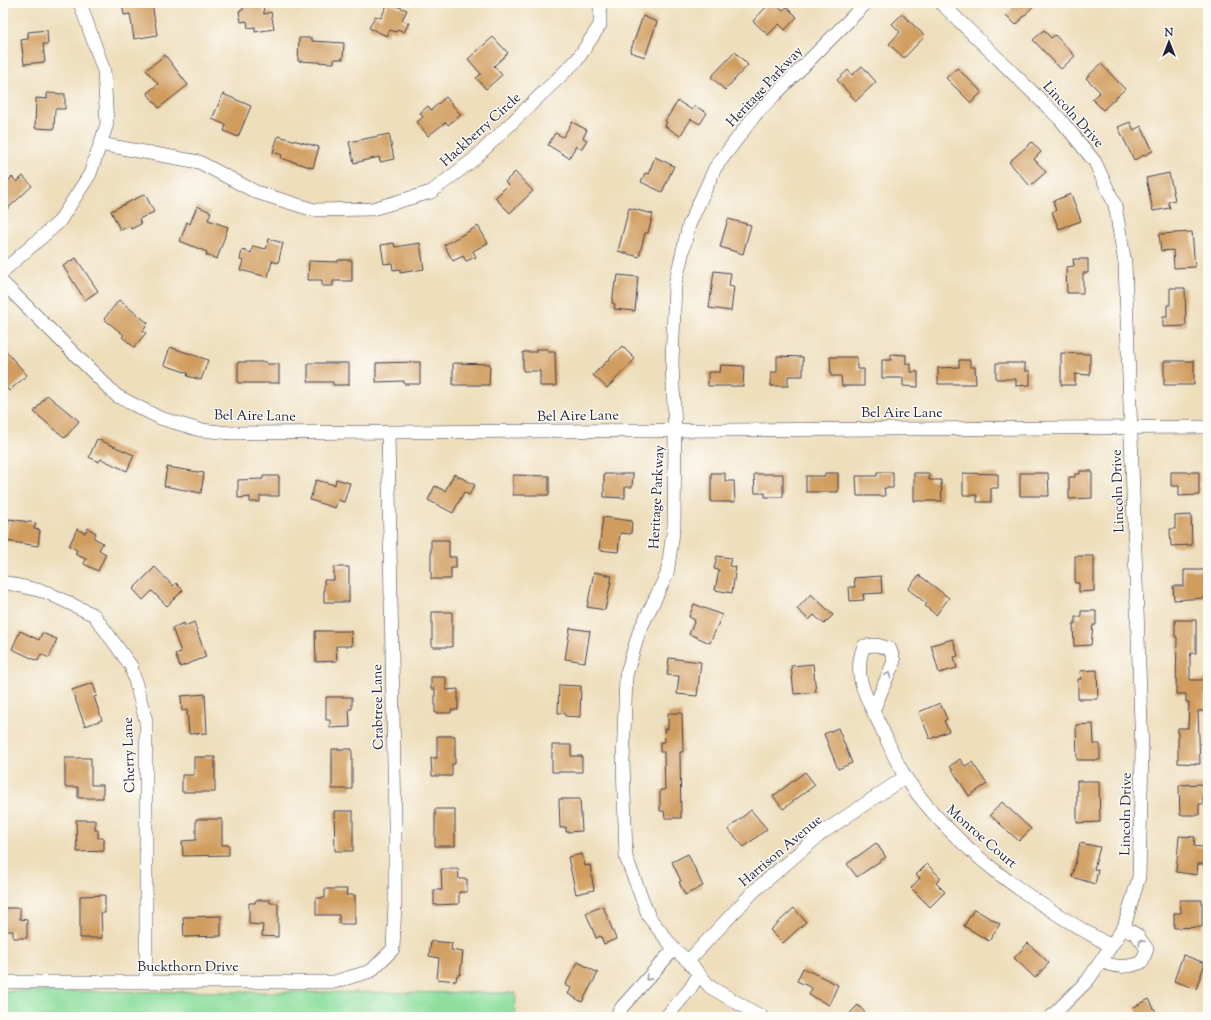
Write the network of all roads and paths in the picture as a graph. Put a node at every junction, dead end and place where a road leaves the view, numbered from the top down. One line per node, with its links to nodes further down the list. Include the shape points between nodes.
1 (80, 3): 5 (street, via 104,71 107,124)
2 (600, 3): 5 (street, Hackberry Circle, via 600,26 577,60 474,160 431,192 372,208 314,210 256,192 199,162)
3 (866, 3): 10 (street, Heritage Parkway, via 755,115 715,168 689,225 675,284 672,363)
4 (941, 3): 8 (street, Lincoln Drive, via 1060,119 1095,162 1115,205 1125,263)
5 (100, 144): 6 (street, via 90,174 59,222)
6 (3, 271)
7 (3, 282): 11 (street, Bel Aire Lane, via 117,396 160,418 200,430 231,433)
8 (1130, 426): 9 (street, Bel Aire Lane); 10 (street, Bel Aire Lane); 15 (street, Lincoln Drive, via 1142,752 1139,877)
9 (1208, 427)
10 (675, 430): 11 (street, Bel Aire Lane); 17 (street, Heritage Parkway, via 674,526 667,574 639,632 626,676 623,762 626,857 649,917)
11 (388, 432): 20 (street, Crabtree Lane, via 395,903 393,949)
12 (3, 582): 23 (street, Cherry Lane, via 46,592 94,615 131,666 146,721)
13 (873, 711): 14 (street, Monroe Court)
14 (905, 777): 16 (street, Monroe Court, via 935,817 997,872 1047,909); 18 (street, Harrison Avenue, via 822,833 754,891)
15 (1124, 928): 16 (street, Lincoln Drive); 19 (street, one-way to 15, via 1128,968 1142,962 1147,949 1137,935)
16 (1111, 946): 19 (street, Lincoln Drive)
17 (674, 949): 18 (street, Heritage Parkway); 24 (street, one-way to 24)
18 (688, 961): 21 (street, Heritage Parkway)
19 (1100, 962): 27 (street, Lincoln Drive, via 1088,980)
20 (371, 971): 23 (street, Buckthorn Drive, via 334,982)
21 (699, 974): 25 (street); 26 (street, Heritage Parkway, via 710,987)
22 (3, 982): 23 (street, Buckthorn Drive)
23 (146, 982)
24 (616, 1017)
25 (666, 1017)
26 (762, 1017)
27 (1051, 1017)

